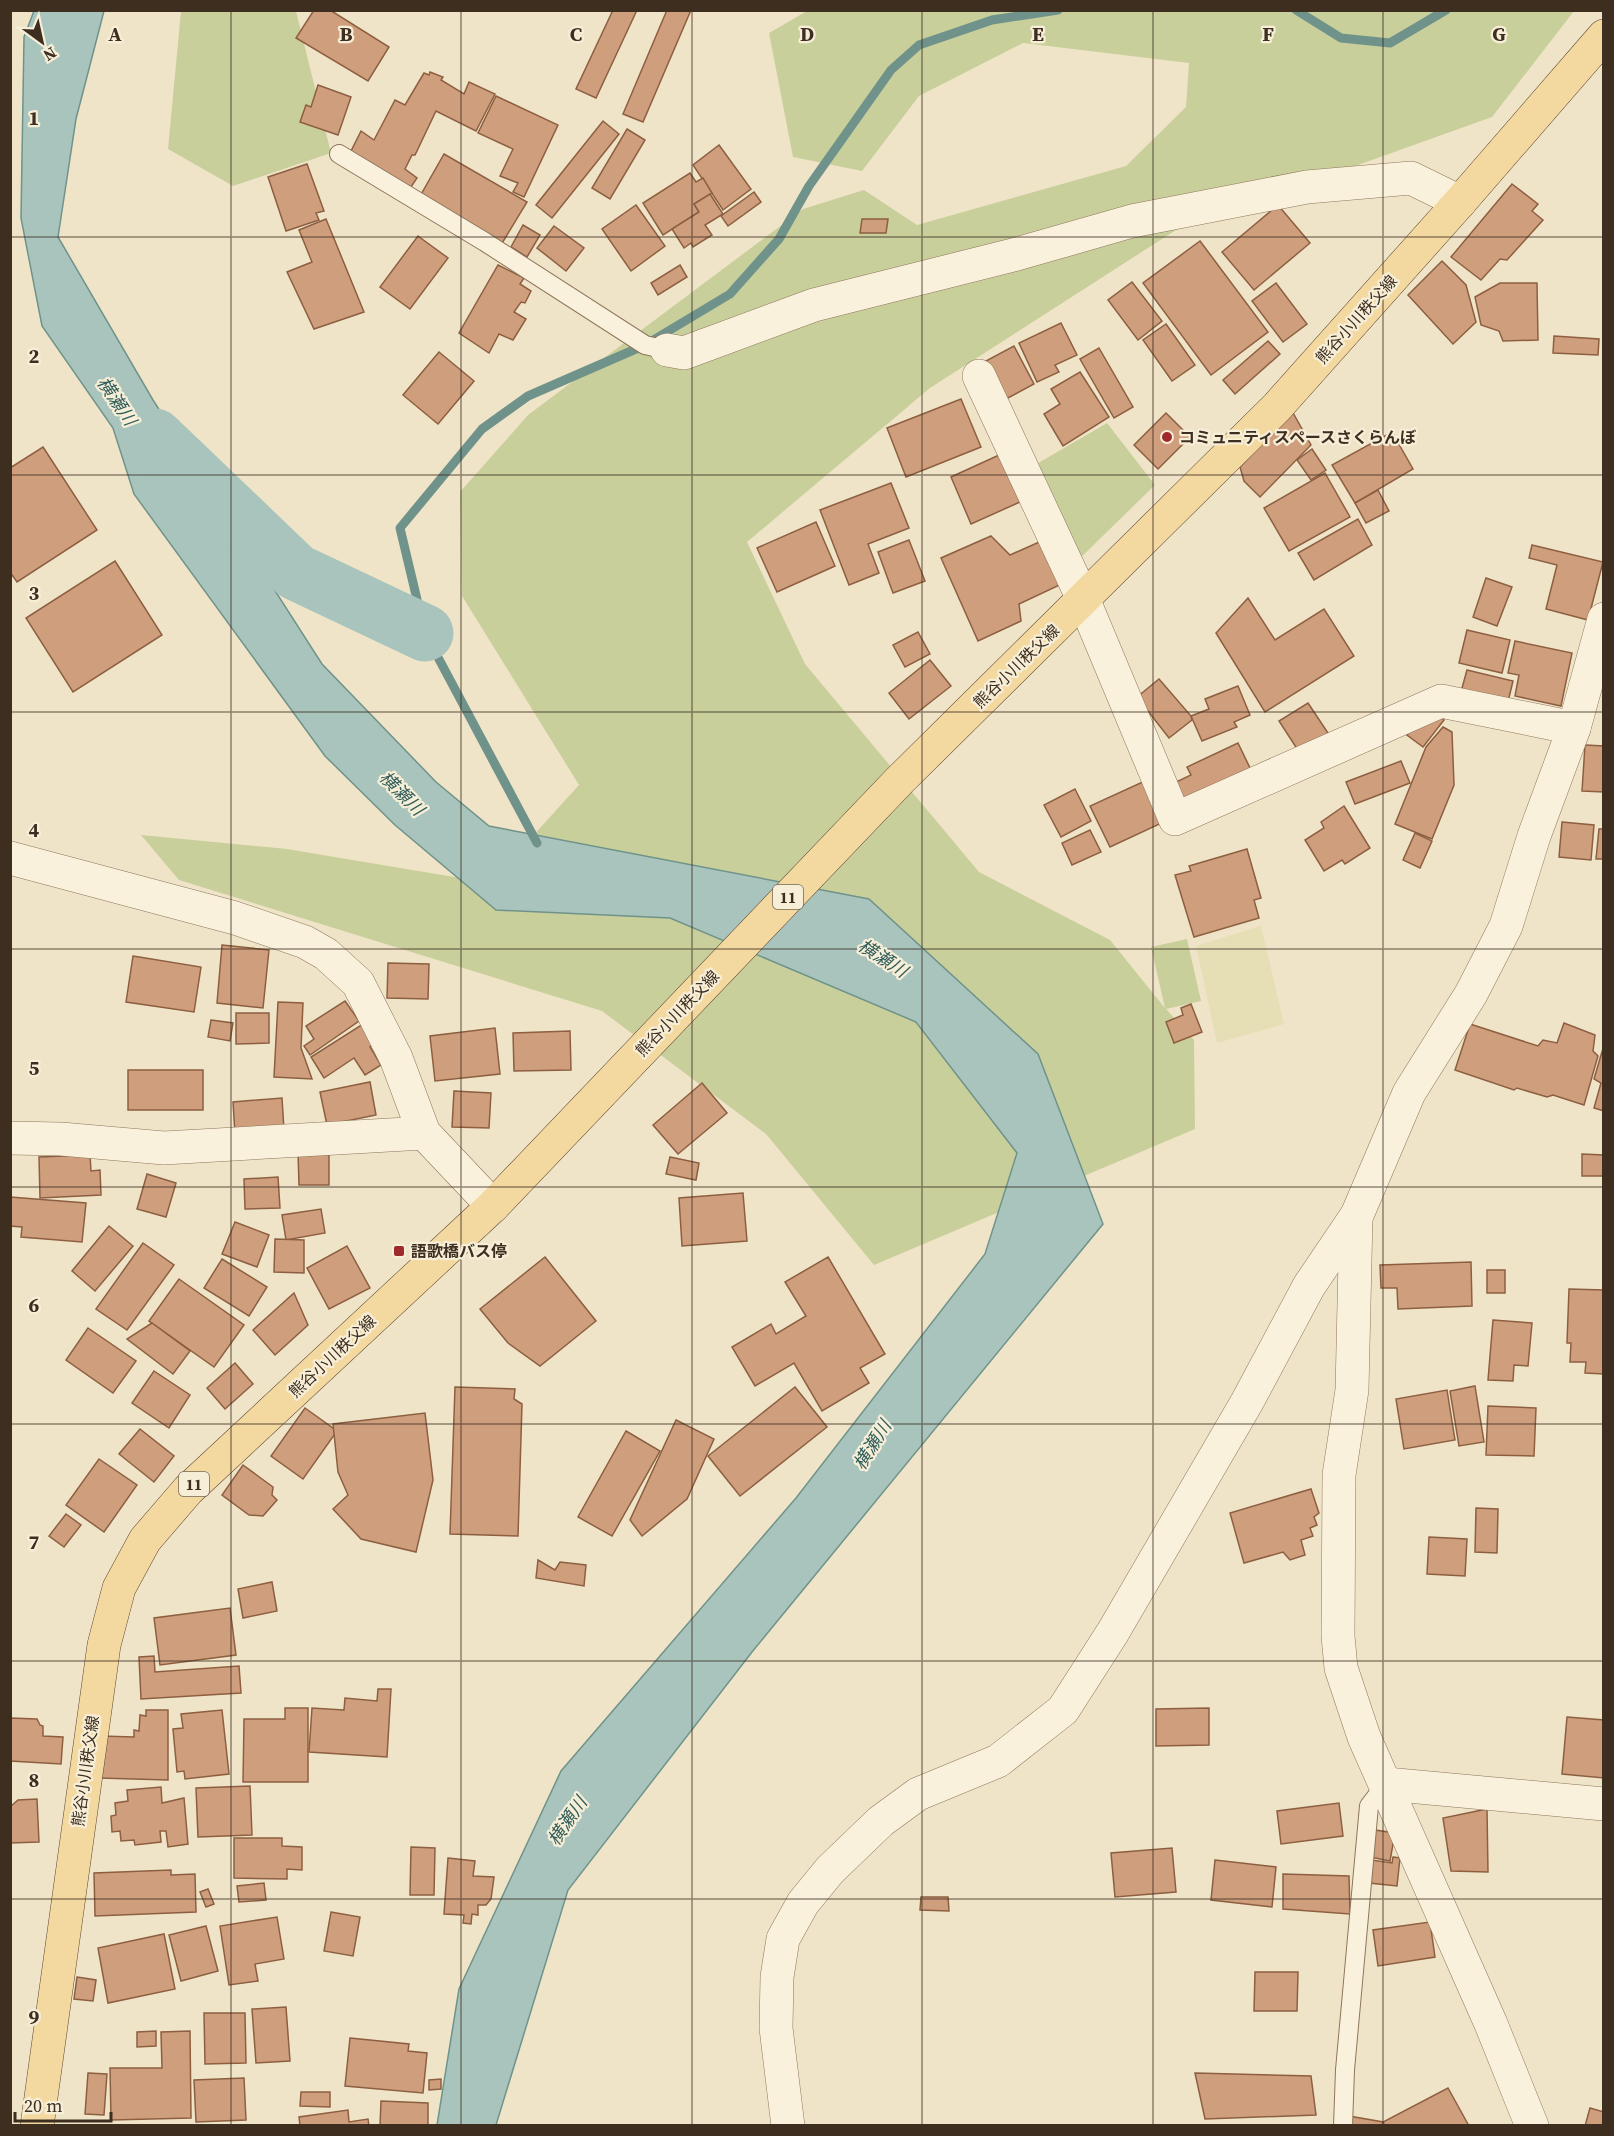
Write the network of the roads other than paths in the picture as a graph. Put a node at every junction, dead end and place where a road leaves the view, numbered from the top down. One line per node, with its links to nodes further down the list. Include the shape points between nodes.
1 (1604, 36): 3 (main road, 熊谷小川秩父線 / 11)
2 (339, 154): 4 (lane, via 645,345)
3 (1460, 202): 4 (street, via 1411,178 1306,186 1132,220 1017,254 814,305 684,353); 6 (main road, 熊谷小川秩父線 / 11, via 1277,406)
4 (667, 350)
5 (979, 376): 6 (street)
6 (1084, 601): 8 (street, via 1175,819 1441,701); 12 (main road, 熊谷小川秩父線 / 11, via 900,780)
7 (1604, 619): 8 (street)
8 (1574, 728): 13 (street, via 1506,926 1471,993 1408,1093)
9 (10, 858): 10 (street, via 235,918 305,942 326,954 358,983 396,1058)
10 (424, 1132): 11 (street, via 164,1148); 12 (street)
11 (10, 1138)
12 (492, 1206): 16 (main road, 熊谷小川秩父線 / 11, via 188,1490 145,1540 119,1588 94,1709)
13 (1357, 1215): 14 (street, via 1352,1390 1339,1475 1338,1636 1341,1668 1364,1737); 17 (street, via 1309,1286 1186,1508 1063,1710 998,1761 918,1794 881,1821 830,1870 803,1903 783,1939 777,1977 776,2028)
14 (1386, 1784): 15 (street); 18 (lane, via 1369,1806); 19 (street)
15 (1604, 1804)
16 (37, 2126)
17 (788, 2126)
18 (1343, 2126)
19 (1532, 2126)

